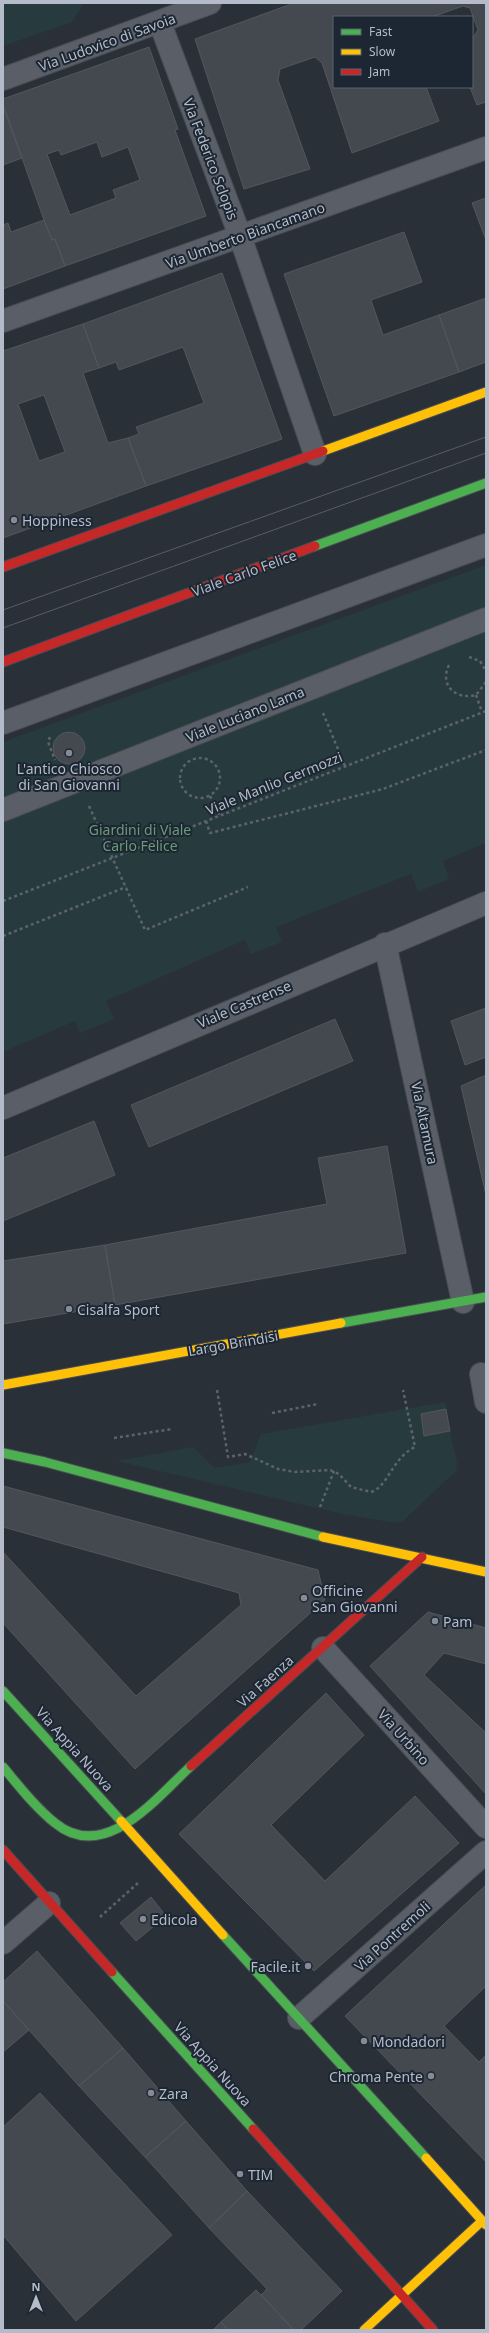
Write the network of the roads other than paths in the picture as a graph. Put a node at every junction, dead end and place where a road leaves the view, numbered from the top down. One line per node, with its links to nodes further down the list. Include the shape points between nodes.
1 (203, 4): 2 (street, Via Ludovico di Savoia)
2 (160, 23): 3 (street, Via Ludovico di Savoia); 5 (street, Via Federico Sclopis)
3 (3, 79)
4 (486, 148): 5 (street, Via Umberto Biancamano)
5 (240, 236): 6 (street, Via Umberto Biancamano); 8 (street, Via Federico Sclopis)
6 (3, 321)
7 (486, 392): 8 (main road)
8 (315, 454): 11 (main road)
9 (486, 483): 13 (main road, Viale Carlo Felice)
10 (486, 546): 14 (street)
11 (3, 567)
12 (486, 619): 15 (street, Viale Luciano Lama)
13 (3, 662)
14 (3, 723)
15 (3, 810)
16 (486, 903): 17 (street, Viale Castrense)
17 (385, 944): 18 (street, Viale Castrense); 20 (street, Via Altamura)
18 (3, 1108)
19 (486, 1297): 20 (main road, Largo Brindisi)
20 (463, 1302): 22 (main road, Largo Brindisi)
21 (481, 1374): 23 (street)
22 (3, 1385)
23 (486, 1402)
24 (3, 1453): 25 (main road, via 343,1542)
25 (422, 1558): 26 (main road); 27 (main road, Via Faenza)
26 (486, 1572)
27 (323, 1648): 30 (main road, Via Faenza); 31 (street, Via Urbino)
28 (3, 1691): 30 (main road, Via Appia Nuova)
29 (3, 1767): 30 (main road, via 52,1822 65,1832 100,1838)
30 (126, 1825): 36 (main road, Via Appia Nuova)
31 (486, 1827)
32 (3, 1850): 34 (main road, Via Appia Nuova)
33 (486, 1852): 36 (street, Via Pontremoli)
34 (49, 1903): 35 (street); 38 (main road, Via Appia Nuova)
35 (3, 1943)
36 (298, 2018): 37 (main road, Via Appia Nuova)
37 (485, 2221): 38 (main road, Via Appia Nuova)
38 (402, 2296): 39 (main road); 40 (main road, Via Appia Nuova)
39 (364, 2330)
40 (433, 2330)

